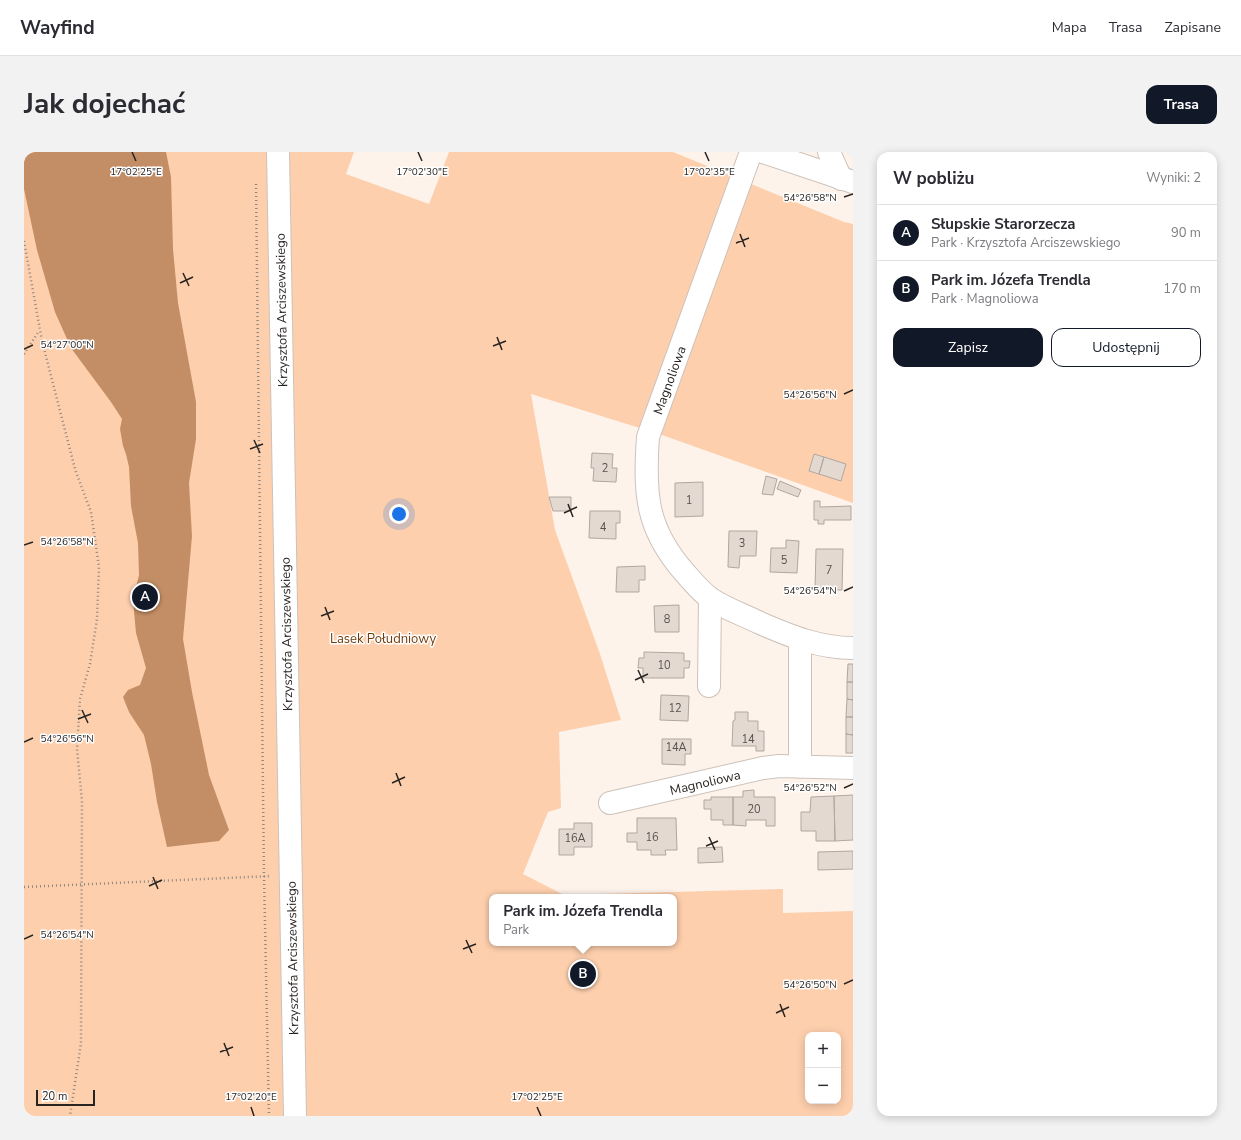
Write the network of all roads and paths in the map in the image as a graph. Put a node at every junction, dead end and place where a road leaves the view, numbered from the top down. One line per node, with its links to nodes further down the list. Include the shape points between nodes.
1 (278, 152): 17 (street, Krzysztofa Arciszewskiego)
2 (751, 152): 10 (street, Magnoliowa, via 648,438 647,478 651,518 673,560)
3 (763, 152): 6 (street)
4 (829, 152): 6 (street)
5 (256, 177): 18 (path)
6 (847, 181)
7 (24, 241): 8 (path)
8 (40, 330): 9 (path); 19 (path, via 75,469 91,512 99,567 97,619 90,664 80,699 77,749 82,801)
9 (24, 354)
10 (710, 598): 11 (street, Magnoliowa); 13 (street)
11 (800, 640): 12 (street, Magnoliowa, via 822,646); 14 (street)
12 (853, 648)
13 (709, 686)
14 (800, 767): 15 (street, Magnoliowa); 16 (street, Magnoliowa, via 763,768)
15 (853, 768)
16 (610, 803)
17 (290, 875): 18 (path); 23 (street, Krzysztofa Arciszewskiego)
18 (264, 876): 19 (path); 22 (path)
19 (82, 883): 20 (path); 21 (path, via 81,1043)
20 (24, 887)
21 (70, 1116)
22 (269, 1116)
23 (295, 1116)

